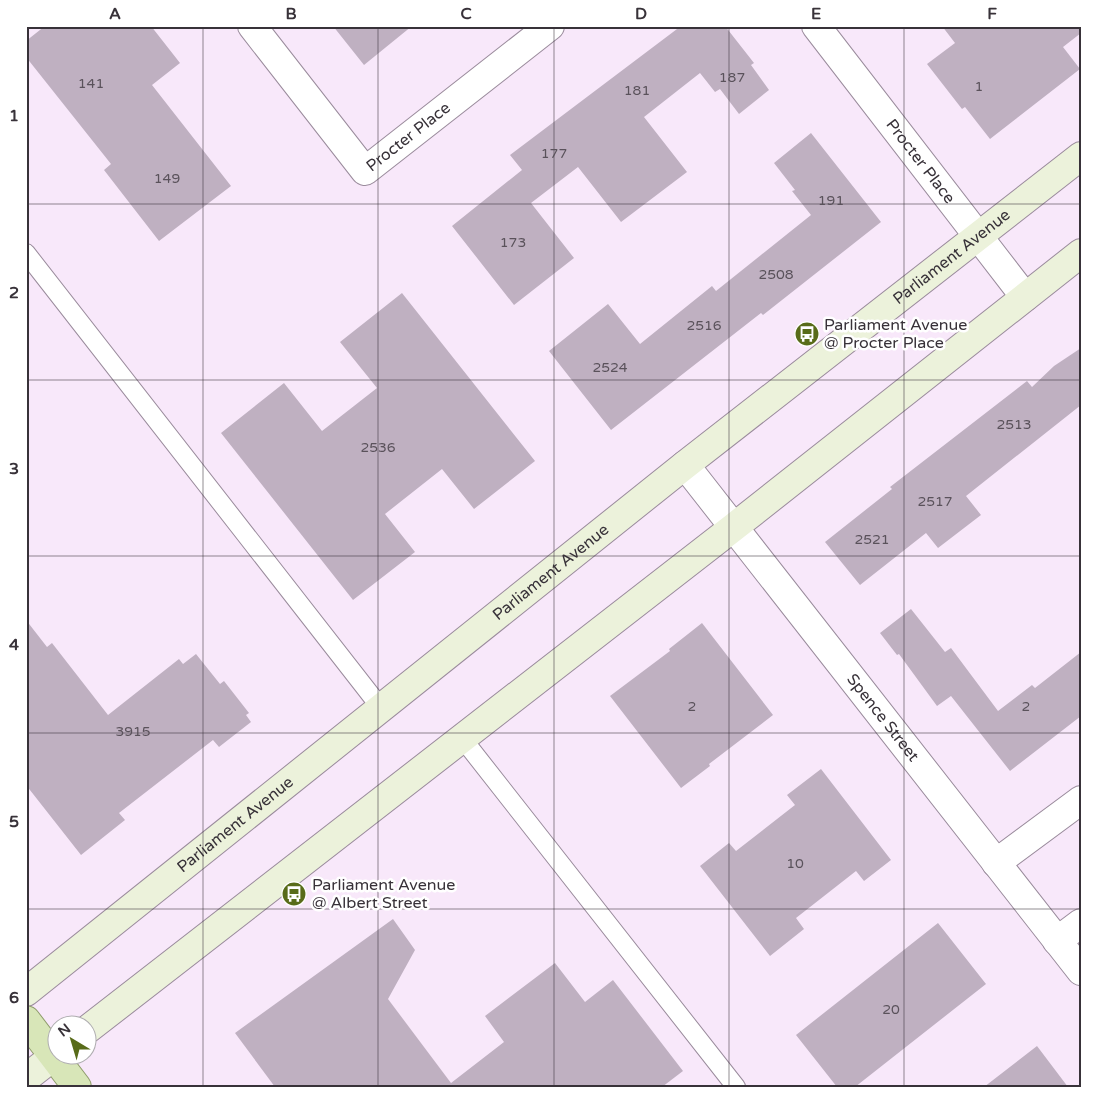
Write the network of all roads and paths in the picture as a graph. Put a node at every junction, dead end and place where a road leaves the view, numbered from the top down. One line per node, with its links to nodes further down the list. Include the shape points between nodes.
1 (252, 26): 2 (street, Procter Place, via 365,171)
2 (550, 26)
3 (816, 26): 5 (street, Procter Place)
4 (1081, 156): 5 (street, Parliament Avenue)
5 (978, 237): 8 (street, Procter Place); 9 (street, Parliament Avenue)
6 (26, 253): 11 (lane)
7 (1081, 253): 8 (street)
8 (1025, 297): 10 (street)
9 (685, 465): 10 (street, Spence Street); 11 (street, Parliament Avenue)
10 (734, 527): 12 (street); 14 (street, Spence Street)
11 (381, 708): 18 (street, Parliament Avenue)
12 (462, 738): 20 (street); 26 (lane)
13 (1081, 800): 14 (street)
14 (996, 863): 16 (street, Spence Street)
15 (1081, 923): 16 (street)
16 (1057, 941): 17 (street, Spence Street)
17 (1081, 971)
18 (26, 992)
19 (26, 1020): 21 (main road)
20 (98, 1021)
21 (48, 1046)
22 (48, 1060): 24 (street)
23 (63, 1066): 25 (main road)
24 (26, 1078)
25 (77, 1087)
26 (736, 1087)

